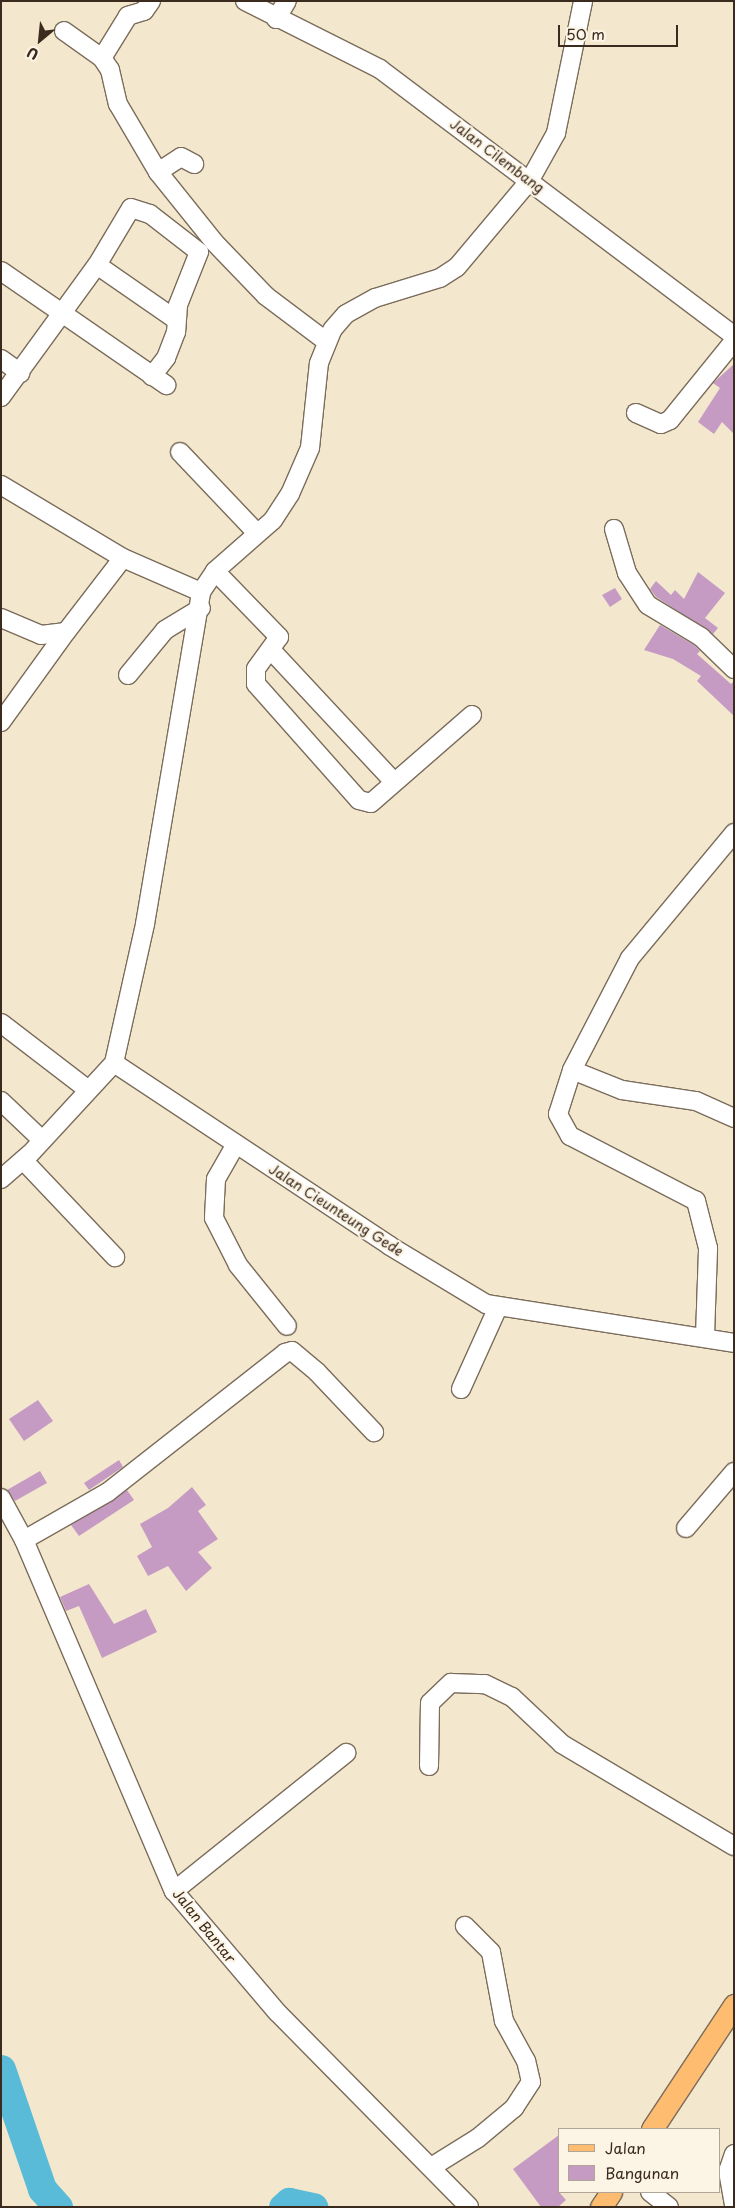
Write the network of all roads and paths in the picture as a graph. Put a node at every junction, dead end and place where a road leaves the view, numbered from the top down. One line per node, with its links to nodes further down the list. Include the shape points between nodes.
1 (151, 1): 7 (street, via 144,10 128,16)
2 (244, 1): 5 (street, Jalan Cilembang)
3 (287, 1): 5 (street)
4 (579, 10): 10 (street, via 556,133)
5 (276, 19): 10 (street, Jalan Cilembang, via 380,69)
6 (64, 31): 7 (street)
7 (102, 58): 9 (street, via 110,70 118,104)
8 (194, 164): 9 (street, via 181,157)
9 (158, 172): 17 (street, via 214,242 266,296)
10 (530, 180): 15 (street, Jalan Cilembang); 17 (street, via 457,266 440,278 375,298 346,314)
11 (97, 265): 13 (street); 14 (street); 14 (street, via 131,208 150,214 188,239 199,252)
12 (1, 271): 13 (street)
13 (63, 314): 14 (street, via 159,381 176,332); 19 (street)
14 (175, 319)
15 (734, 336)
16 (734, 341): 21 (street, via 670,420 660,424)
17 (327, 342): 25 (street, via 320,363 310,448 290,494)
18 (1, 359): 19 (street)
19 (20, 372): 20 (street)
20 (1, 397)
21 (636, 413)
22 (180, 452): 25 (street)
23 (1, 485): 26 (street)
24 (614, 529): 32 (street, via 626,573 648,605 701,637)
25 (257, 533): 27 (street)
26 (123, 558): 28 (street); 30 (street)
27 (215, 571): 28 (street); 31 (street, via 279,637)
28 (201, 600): 33 (street, via 165,630); 39 (street, via 145,924)
29 (1, 618): 30 (street, via 41,635)
30 (66, 632): 35 (street)
31 (271, 650): 36 (street); 36 (street, via 256,670 256,684 359,800 371,803)
32 (734, 669)
33 (128, 675)
34 (472, 715): 36 (street)
35 (1, 722)
36 (394, 782)
37 (734, 833): 40 (street, via 630,958)
38 (1, 1023): 41 (street)
39 (114, 1062): 41 (street); 45 (street, Jalan Cieunteung Gede)
40 (572, 1070): 43 (street, via 622,1090 696,1101); 51 (street, via 559,1104 561,1126 570,1136 689,1194 700,1214 709,1268)
41 (87, 1088): 44 (street)
42 (1, 1102): 44 (street)
43 (734, 1118)
44 (42, 1140): 46 (street)
45 (236, 1144): 49 (street, Jalan Cieunteung Gede, via 457,1289); 50 (street, via 216,1179 214,1218 238,1265)
46 (22, 1160): 47 (street); 48 (street)
47 (1, 1178)
48 (115, 1257)
49 (498, 1306): 51 (street, Jalan Cieunteung Gede); 53 (street)
50 (288, 1326)
51 (705, 1336): 52 (street, Jalan Cieunteung Gede)
52 (734, 1343)
53 (461, 1389)
54 (374, 1432): 58 (street, via 317,1372 292,1351 285,1353 108,1492)
55 (734, 1472): 57 (street)
56 (1, 1498): 58 (street, Jalan Bantar)
57 (686, 1528)
58 (24, 1540): 62 (street, Jalan Bantar)
59 (346, 1753): 62 (street)
60 (429, 1766): 61 (street, via 430,1703 451,1683 485,1684 512,1698 562,1744)
61 (734, 1846)
62 (174, 1891): 67 (street, Jalan Bantar, via 278,2013)
63 (465, 1926): 67 (street, via 491,1952 504,2021 526,2062 531,2082 514,2108)
64 (734, 2005): 65 (main road)
65 (653, 2128)
66 (734, 2154): 69 (street, via 728,2171)
67 (433, 2166): 70 (street, Jalan Bantar)
68 (651, 2193): 71 (street)
69 (734, 2204)
70 (470, 2207)
71 (670, 2207)

